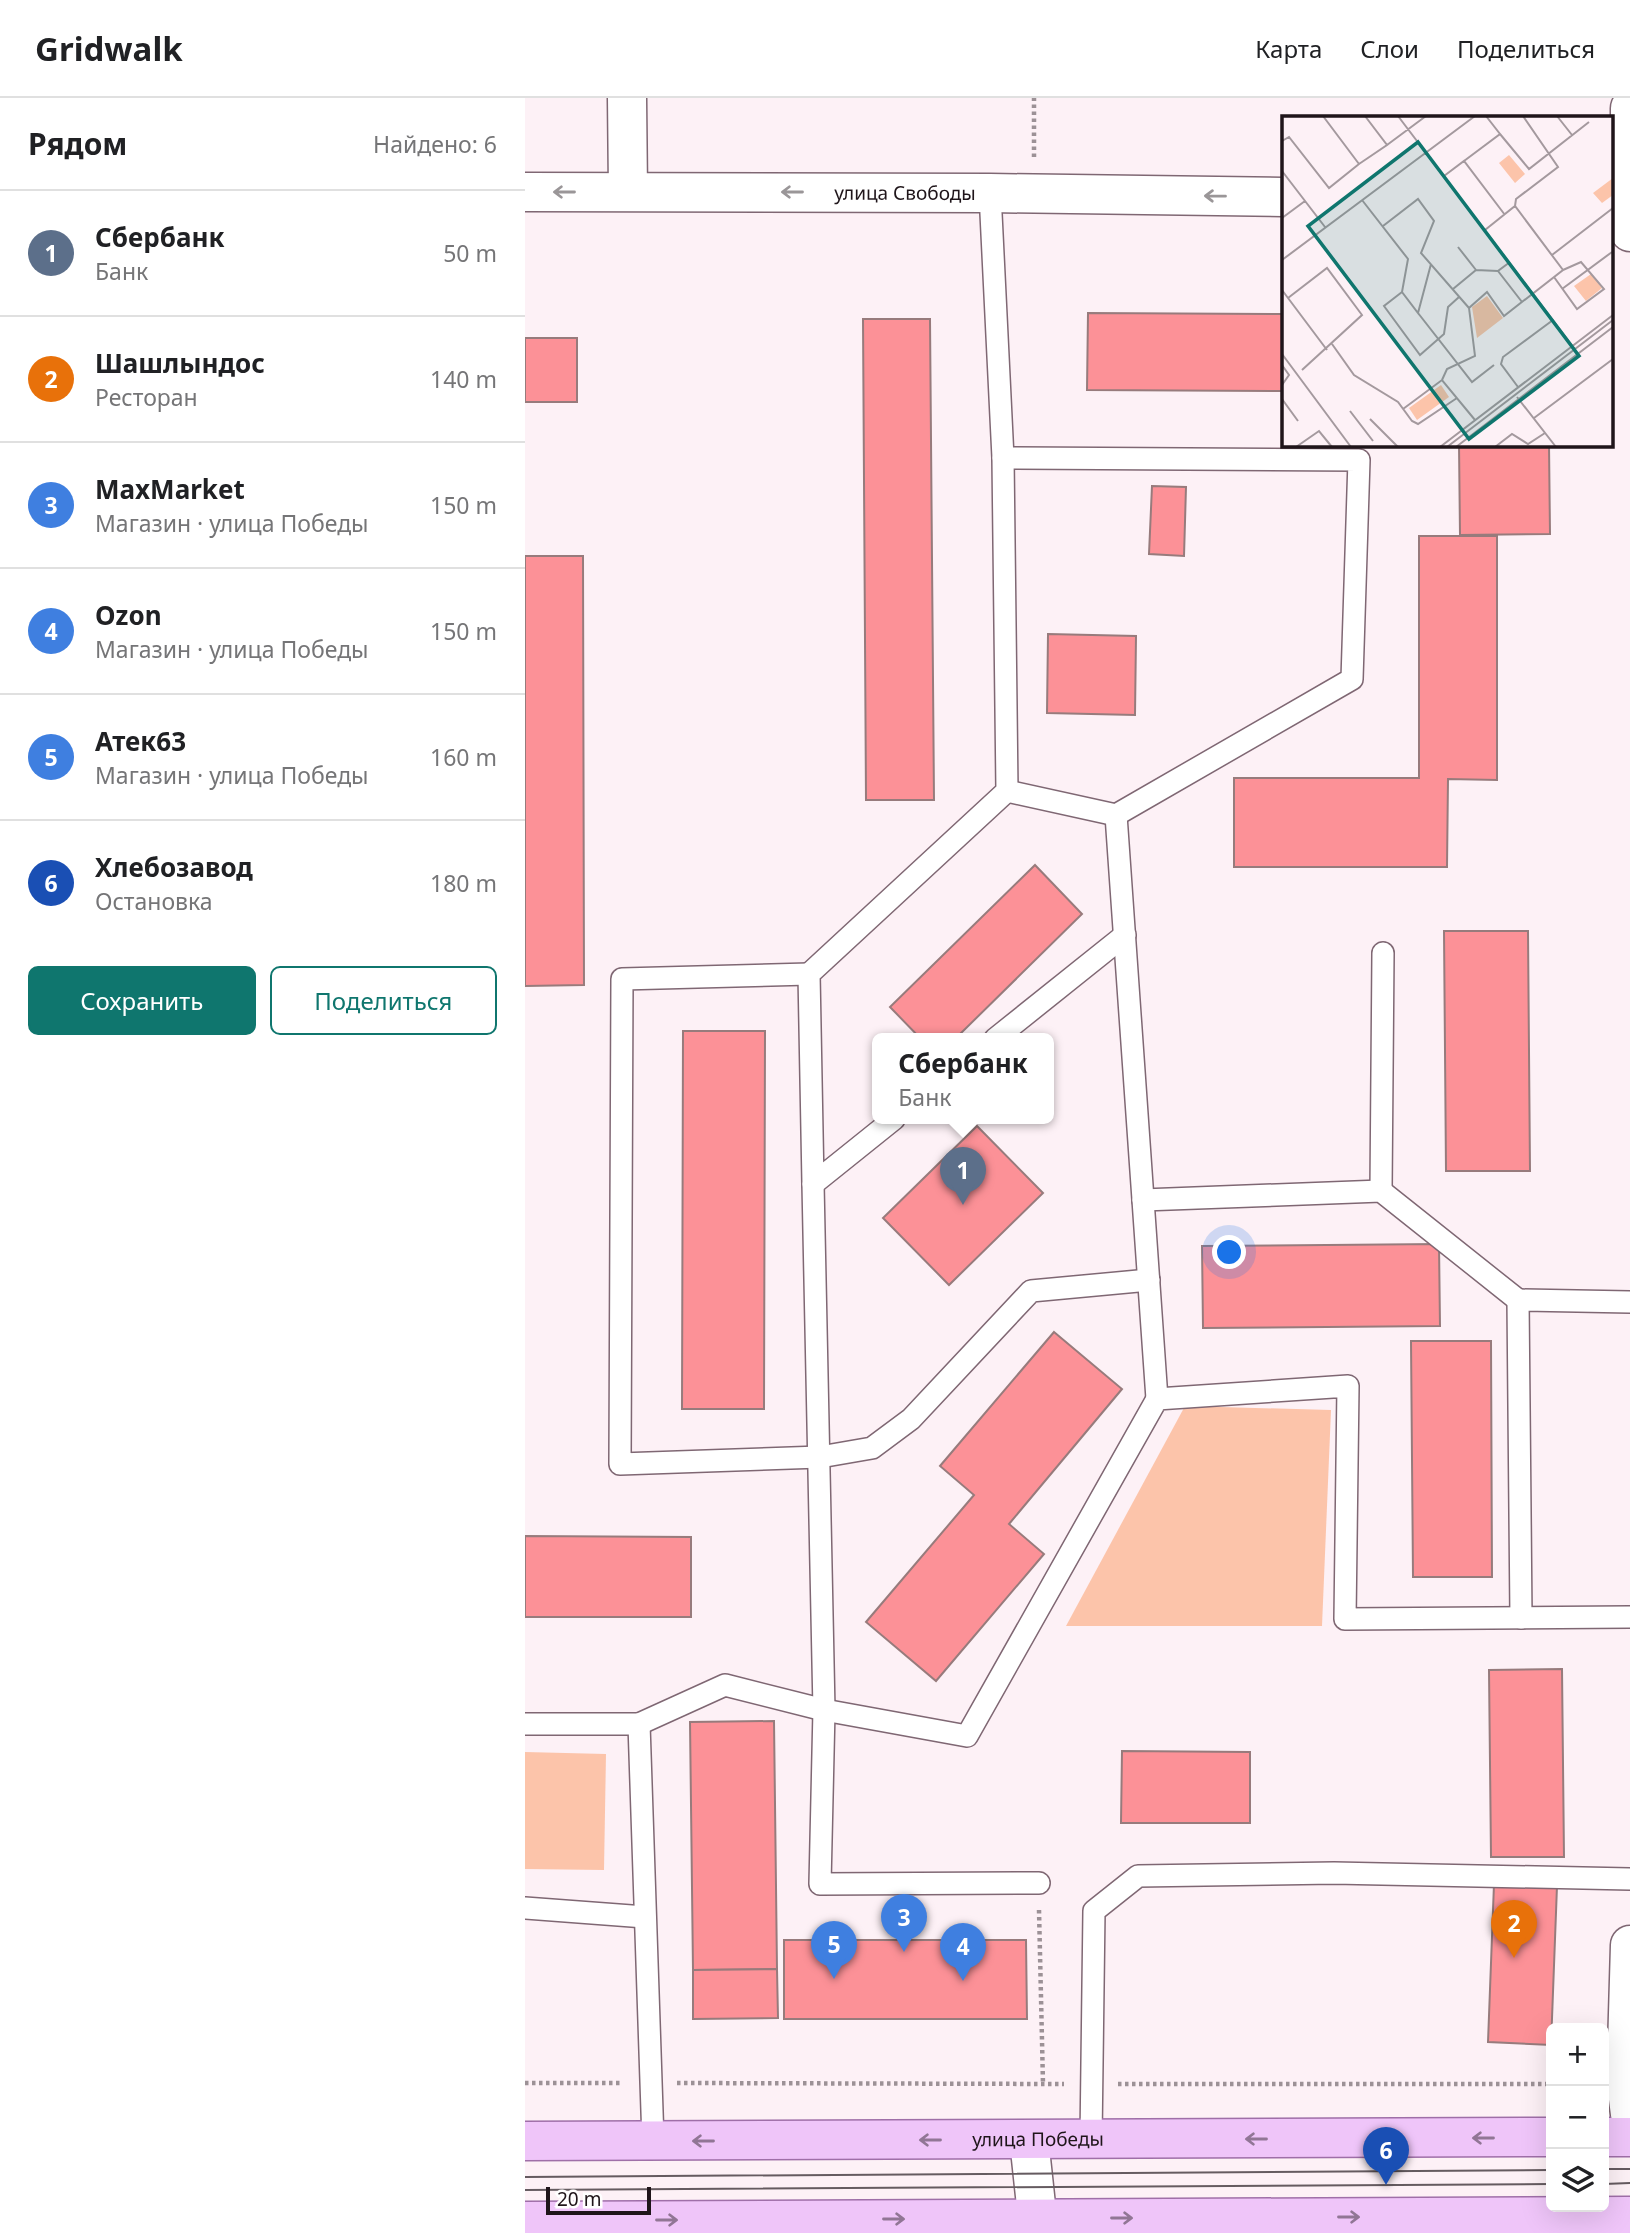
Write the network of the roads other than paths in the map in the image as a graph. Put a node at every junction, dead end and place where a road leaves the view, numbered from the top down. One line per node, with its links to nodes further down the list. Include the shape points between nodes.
1 (627, 98): 3 (street)
2 (1630, 108): 7 (street)
3 (628, 191): 4 (street, улица Свободы, one-way to 4); 5 (street, улица Свободы, one-way to 3)
4 (525, 192)
5 (990, 193): 6 (street, улица Свободы, one-way to 5); 9 (lane)
6 (1282, 197)
7 (1630, 202): 8 (street)
8 (1630, 232)
9 (1003, 458): 10 (lane); 11 (lane, via 1359,460 1352,678)
10 (1007, 791): 11 (lane); 14 (lane)
11 (1117, 815): 12 (lane)
12 (1125, 935): 15 (lane); 19 (lane)
13 (1383, 953): 18 (lane)
14 (809, 974): 17 (lane); 24 (lane, via 622,979 619,1464)
15 (1002, 1033)
16 (888, 1124): 17 (lane)
17 (813, 1184): 24 (lane)
18 (1381, 1191): 19 (lane); 21 (lane)
19 (1143, 1200): 20 (lane)
20 (1149, 1280): 23 (lane); 24 (lane, via 1031,1291 911,1419 872,1448)
21 (1518, 1300): 22 (lane); 26 (lane)
22 (1630, 1301)
23 (1157, 1399): 26 (lane, via 1348,1387 1345,1619); 27 (lane, via 967,1736)
24 (820, 1457): 27 (lane)
25 (1630, 1617): 26 (lane)
26 (1521, 1618)
27 (824, 1710): 29 (lane, via 725,1685); 31 (lane, via 820,1884)
28 (525, 1724): 29 (lane)
29 (639, 1724): 33 (lane)
30 (1630, 1879): 39 (lane, via 1334,1873 1138,1876 1094,1910)
31 (1039, 1883)
32 (525, 1908): 33 (lane)
33 (645, 1917): 42 (lane)
34 (1630, 1945): 35 (street, via 1626,2083)
35 (1630, 2114)
36 (1546, 2137): 39 (main road, улица Победы, one-way to 39)
37 (1609, 2137): 38 (main road)
38 (1630, 2137)
39 (1091, 2139): 40 (main road, улица Победы)
40 (1029, 2140): 42 (main road, улица Победы, one-way to 42); 45 (street)
41 (525, 2141): 42 (main road, улица Победы)
42 (653, 2141)
43 (1630, 2216): 45 (main road, one-way to 43)
44 (525, 2221): 45 (main road, one-way to 45)
45 (1038, 2226)

